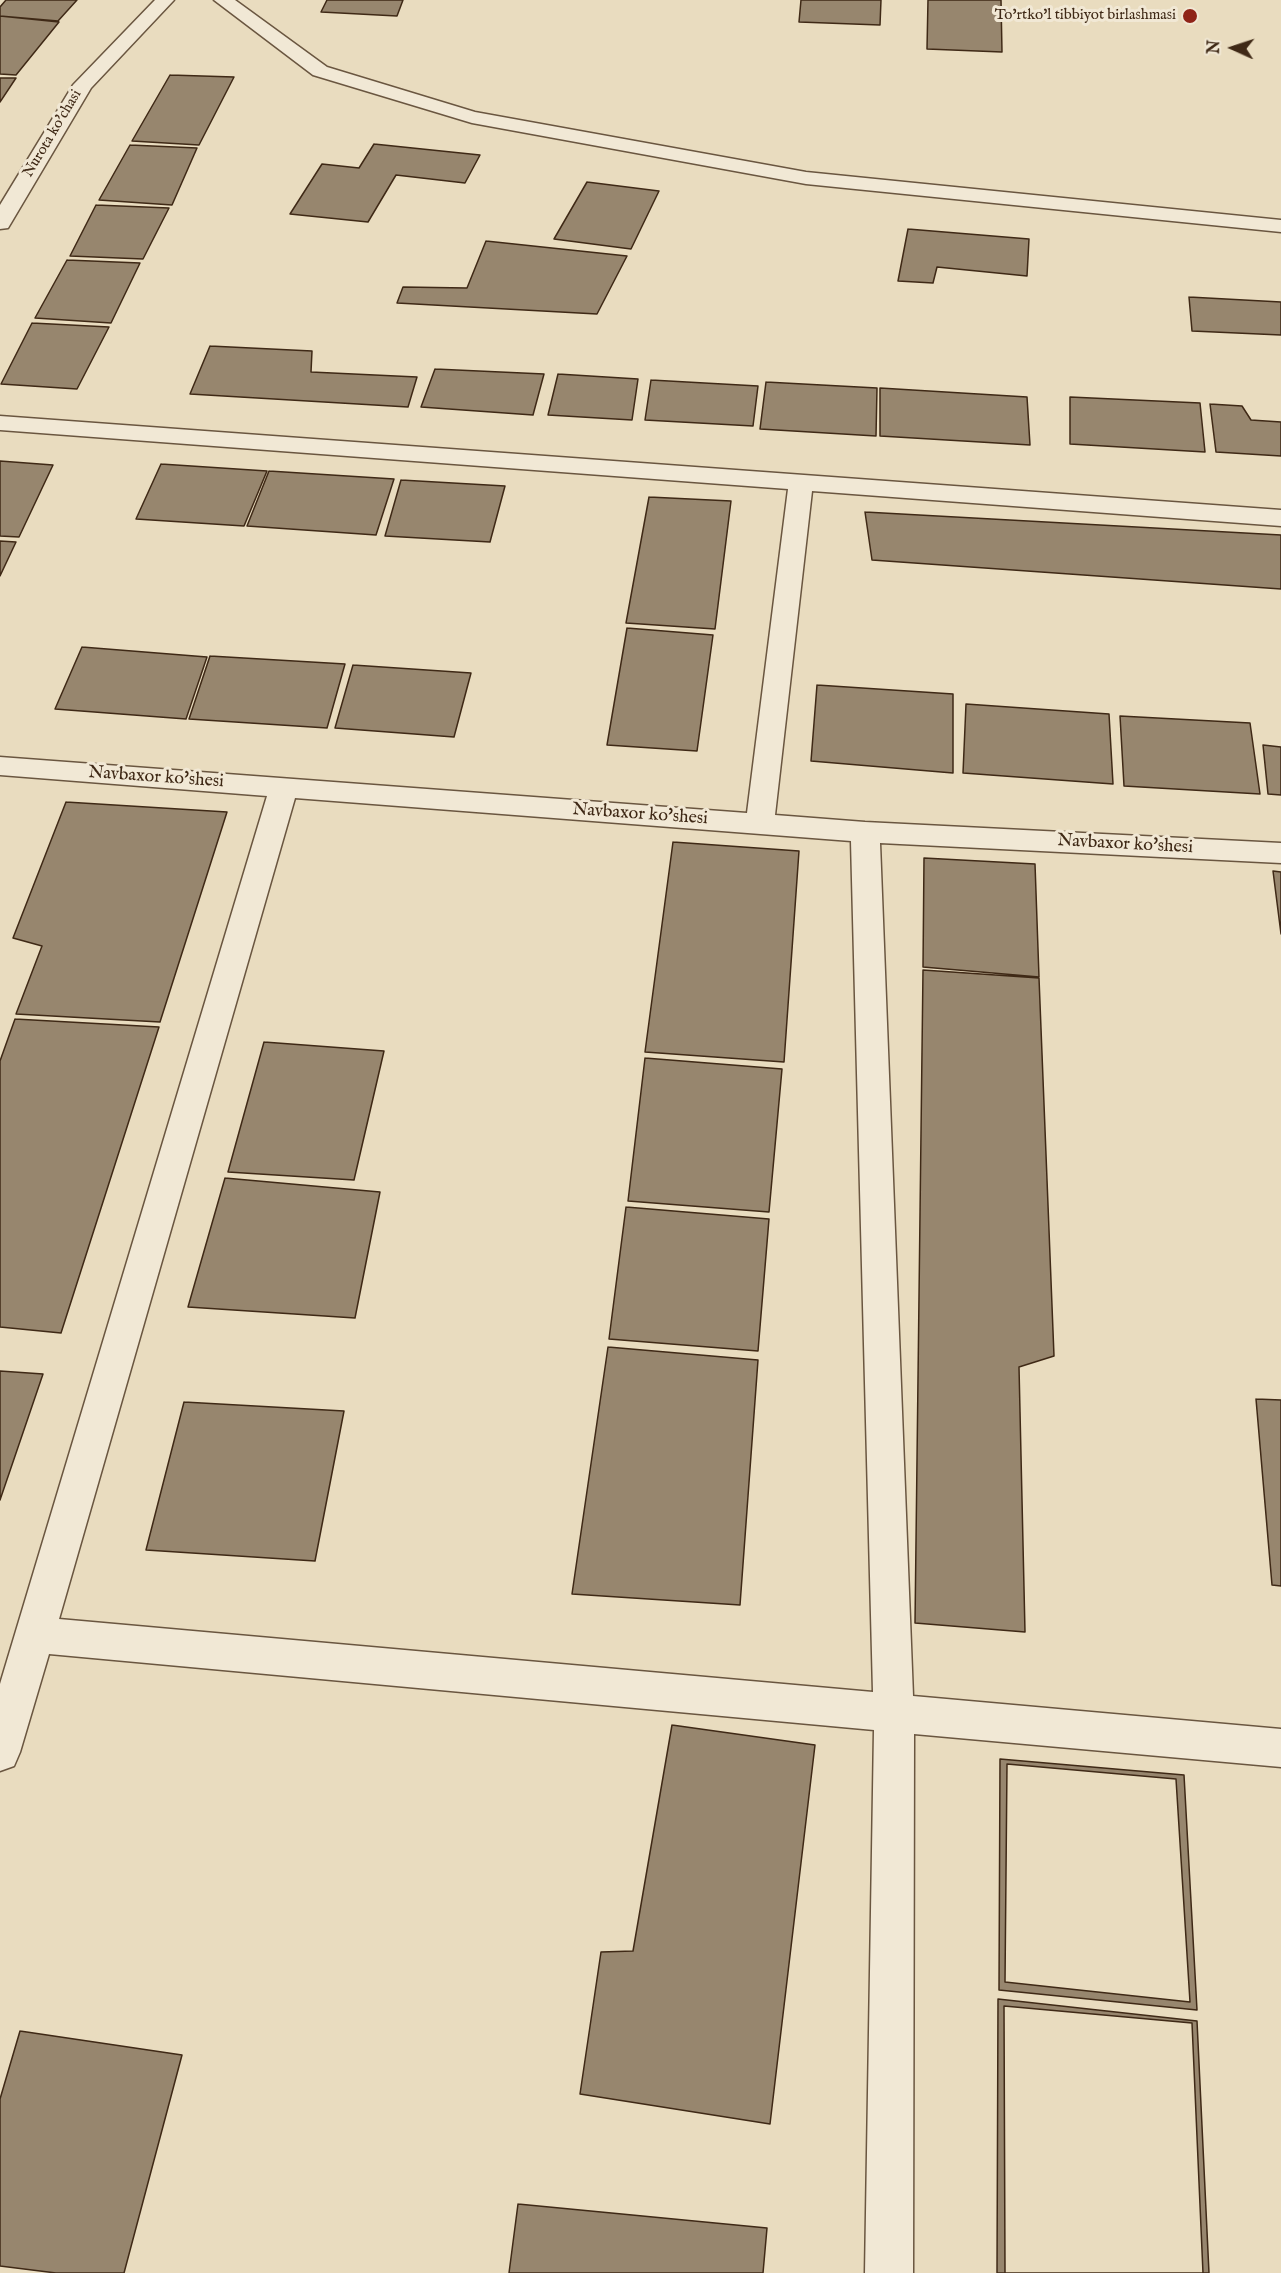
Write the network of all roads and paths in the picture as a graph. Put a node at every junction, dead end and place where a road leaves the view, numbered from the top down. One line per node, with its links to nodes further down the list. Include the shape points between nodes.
1 (165, 0): 3 (street, Nurota ko'chasi, via 83,85)
2 (224, 0): 4 (street, via 320,71 472,117 806,178)
3 (0, 223)
4 (1281, 226)
5 (0, 423): 6 (street)
6 (801, 482): 7 (street); 10 (street)
7 (1281, 518)
8 (0, 766): 9 (street, Navbaxor ko'shesi)
9 (284, 788): 10 (street, Navbaxor ko'shesi); 13 (street)
10 (760, 824): 11 (street, Navbaxor ko'shesi)
11 (865, 832): 12 (street, Navbaxor ko'shesi); 14 (street)
12 (1281, 853)
13 (34, 1635): 14 (street); 16 (street)
14 (894, 1713): 15 (street); 17 (street)
15 (1281, 1748)
16 (0, 1752)
17 (889, 2273)

